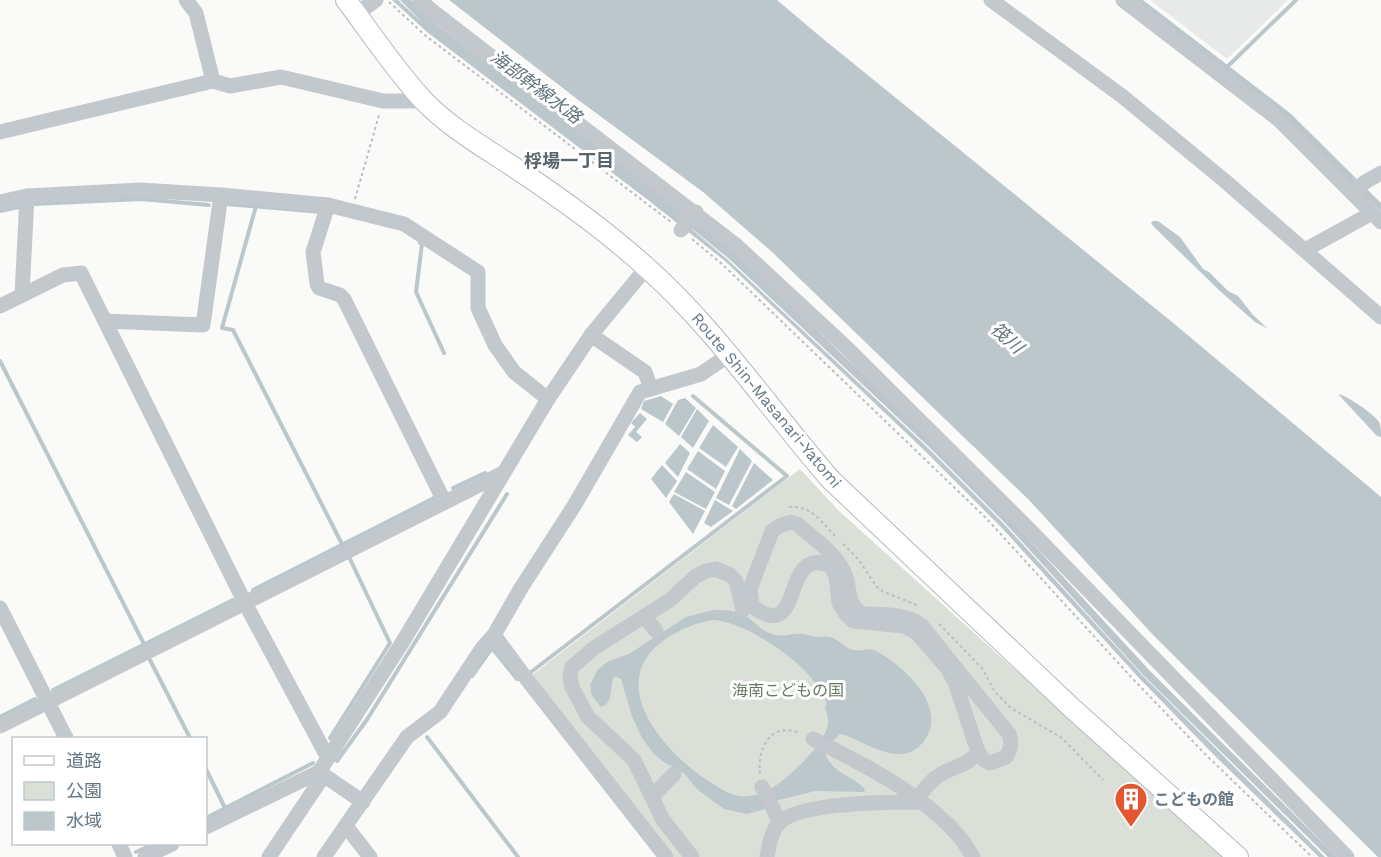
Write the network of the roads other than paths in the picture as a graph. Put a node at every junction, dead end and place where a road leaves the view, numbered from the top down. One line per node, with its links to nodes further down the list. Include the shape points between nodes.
1 (186, 0): 7 (street, via 196,13)
2 (376, 0): 6 (street)
3 (420, 0): 16 (street)
4 (991, 0): 19 (street, via 1122,96)
5 (1123, 0): 11 (street, via 1280,120)
6 (351, 7): 8 (main road, Route Shin-Masanari-Yatomi)
7 (213, 81): 8 (street, via 230,86 281,76 383,101); 9 (street)
8 (424, 101): 20 (main road, Route Shin-Masanari-Yatomi, via 468,137 604,230)
9 (0, 132)
10 (1381, 172): 11 (street)
11 (1357, 188): 17 (street)
12 (221, 195): 13 (street, via 140,190); 15 (street); 24 (street, via 203,325)
13 (27, 196): 14 (street); 21 (street)
14 (0, 202)
15 (328, 205): 28 (street, via 404,224 478,272 478,308 495,345 514,372); 30 (street, via 313,252 317,284 344,299)
16 (694, 214): 18 (street); 62 (street, via 738,246 855,356)
17 (1376, 218): 19 (street)
18 (682, 229)
19 (1305, 250): 23 (street)
20 (647, 267): 25 (street); 26 (main road, Route Shin-Masanari-Yatomi)
21 (22, 295): 22 (street); 24 (street, via 63,274 81,273)
22 (0, 306)
23 (1381, 317)
24 (105, 321): 31 (street)
25 (591, 335): 27 (street, via 645,372); 28 (street)
26 (730, 354): 27 (street, via 702,374); 61 (main road, Route Shin-Masanari-Yatomi, via 831,480 1073,709)
27 (651, 389): 36 (street, via 640,392)
28 (549, 399): 29 (street)
29 (503, 473): 30 (street); 42 (street)
30 (444, 501): 31 (street)
31 (245, 603): 37 (street); 42 (street)
32 (0, 608): 37 (street)
33 (743, 610): 34 (street, via 736,581 716,569 696,576 670,600)
34 (644, 616): 35 (street); 46 (street, via 594,648 572,667 570,677 588,717 634,760)
35 (656, 631)
36 (495, 635): 48 (street, via 440,712 407,737); 57 (street)
37 (47, 702): 38 (street); 39 (street)
38 (0, 726)
39 (65, 737)
40 (813, 739): 47 (street)
41 (978, 752): 41 (street, via 955,682 946,668 916,633 904,626 853,621 839,603 831,566 822,562 805,566 781,612 762,614 752,606 750,589 772,531 791,522 797,524 839,563 846,576 849,598 859,611 904,616 921,625 1009,734 1010,750 1006,757 990,762); 47 (street, via 969,762 932,780)
42 (328, 758): 43 (street)
43 (322, 774): 48 (street); 51 (street); 54 (street)
44 (674, 774): 46 (street)
45 (762, 787): 49 (street)
46 (652, 797): 58 (street, via 663,820)
47 (919, 801): 49 (street, via 848,804); 60 (street, via 958,835)
48 (363, 802): 50 (street)
49 (777, 815): 59 (street)
50 (346, 826): 55 (street); 56 (street)
51 (207, 827)
52 (168, 845): 53 (street)
53 (145, 857)
54 (269, 857)
55 (324, 857)
56 (370, 857)
57 (666, 857)
58 (692, 857)
59 (767, 857)
60 (973, 857)
61 (1238, 857)
62 (1347, 857)

